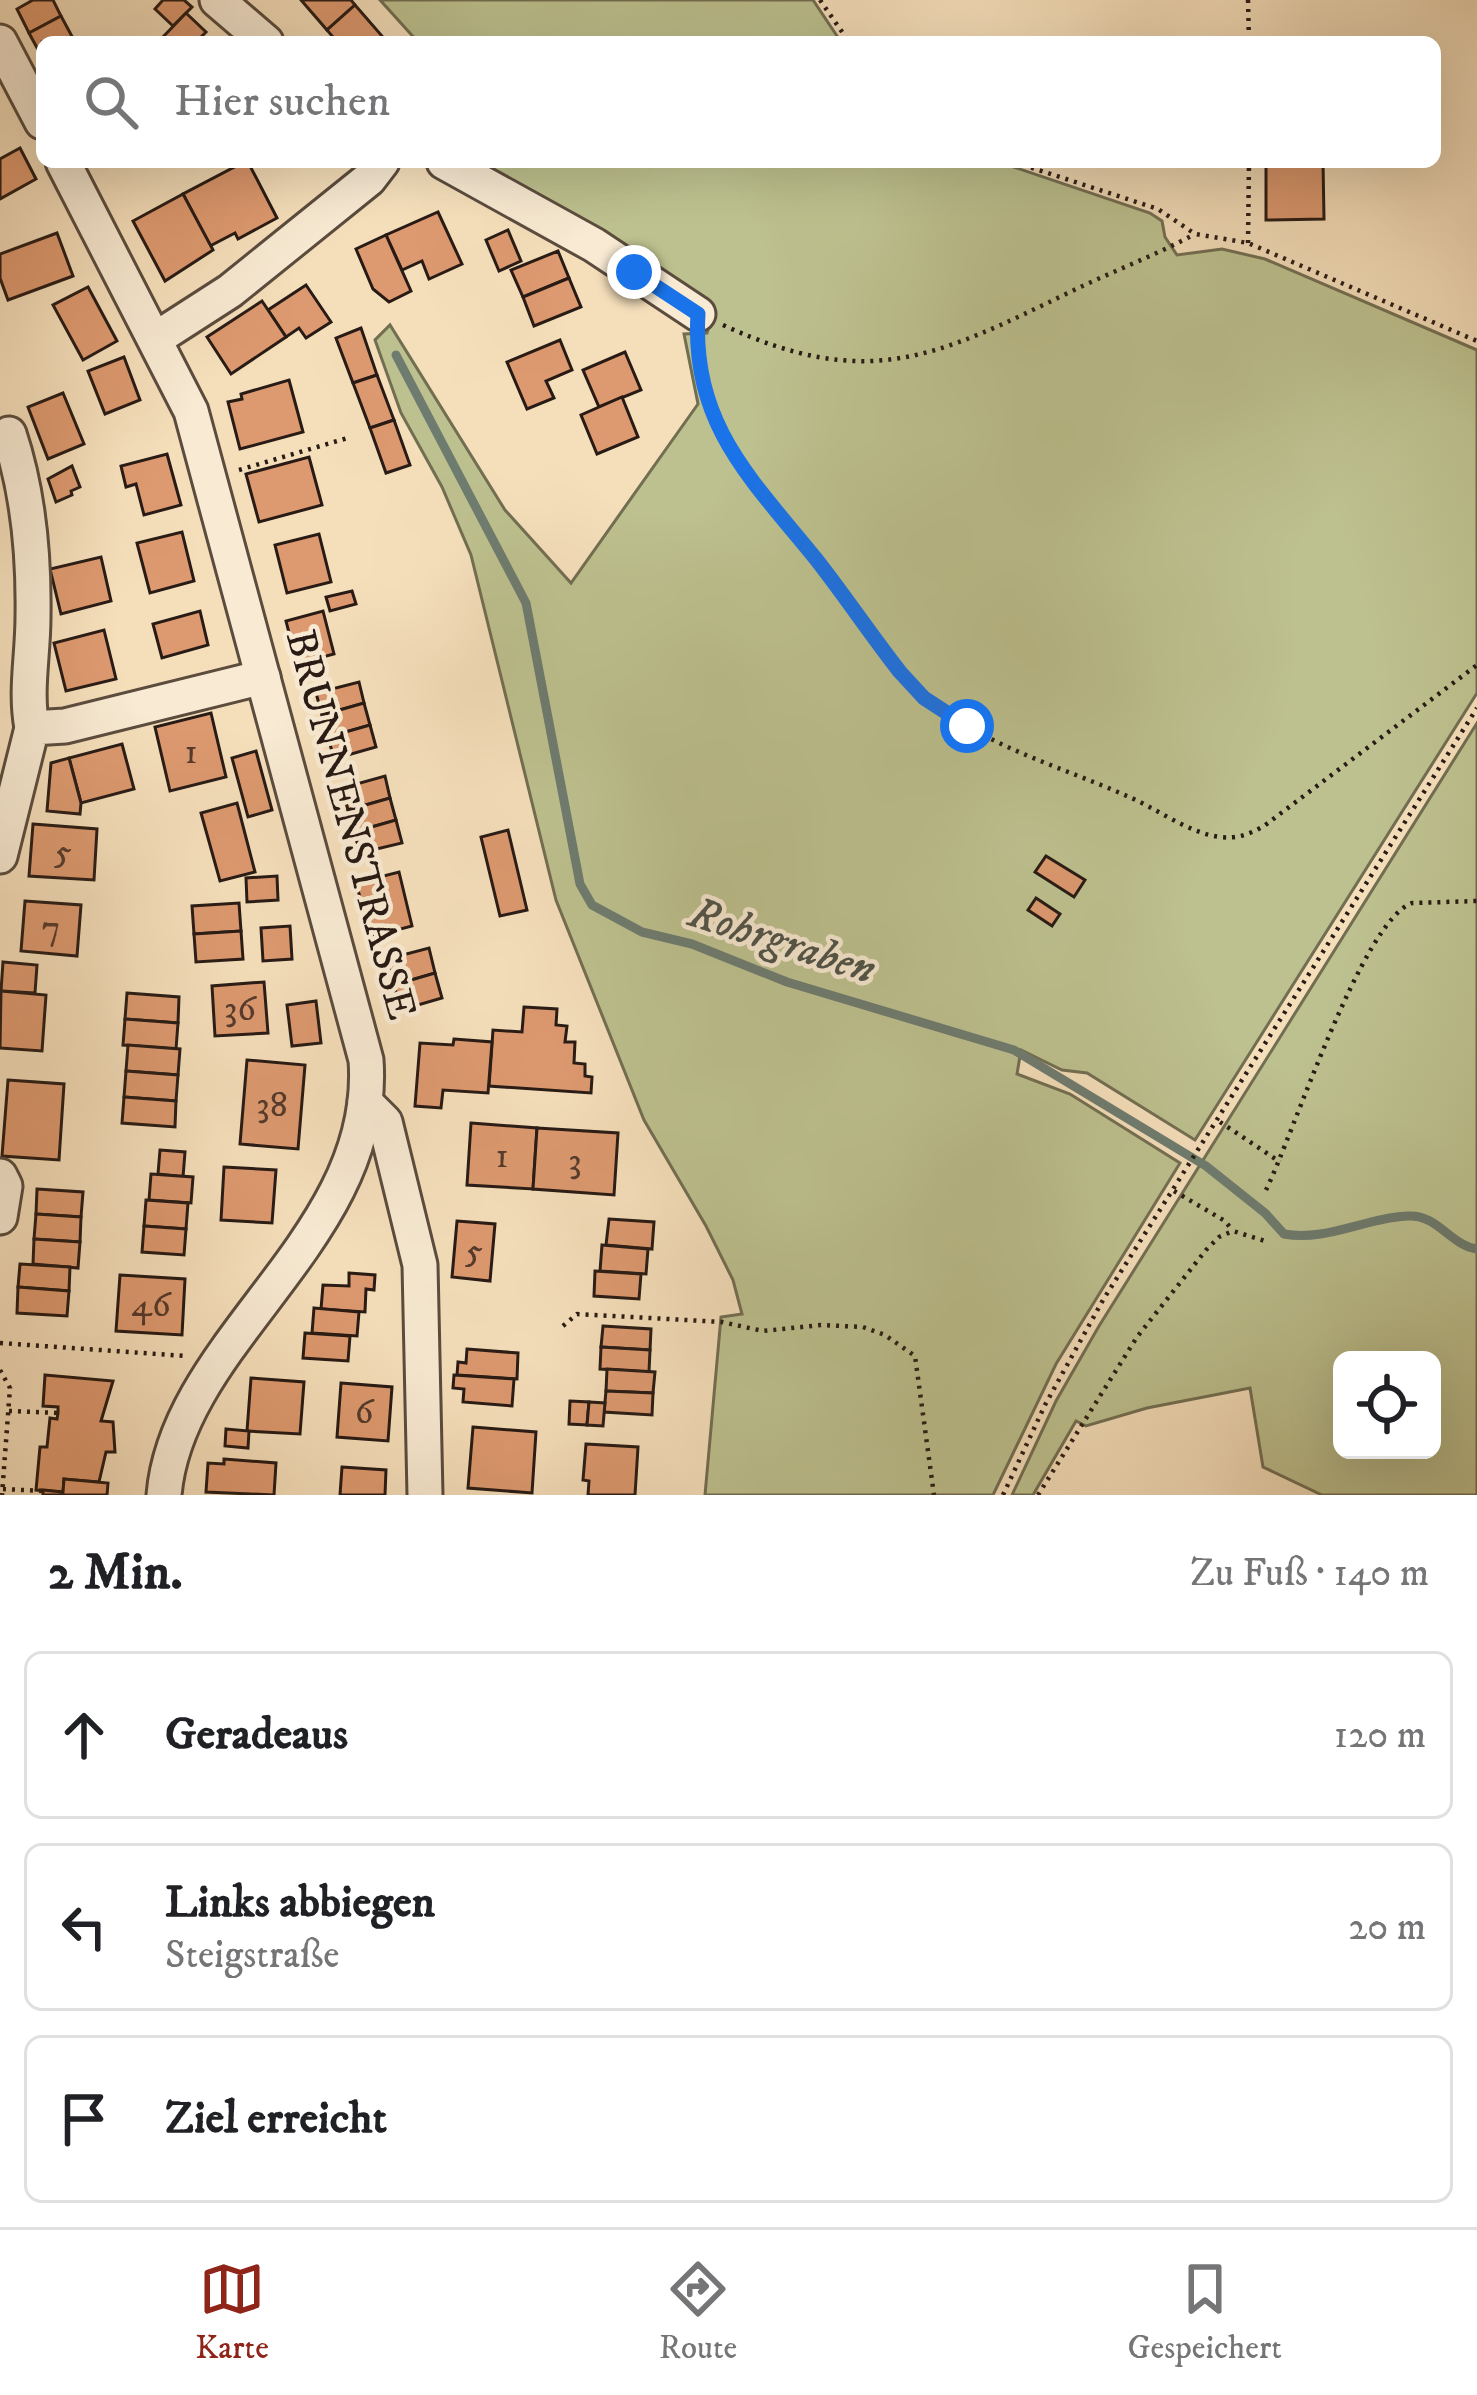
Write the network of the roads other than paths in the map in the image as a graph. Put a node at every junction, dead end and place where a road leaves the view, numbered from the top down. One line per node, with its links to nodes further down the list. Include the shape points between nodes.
1 (217, 0): 2 (street)
2 (259, 36)
3 (0, 42): 4 (street)
4 (36, 111)
5 (66, 168): 9 (street, BRUNNENSTRASSE)
6 (377, 168): 9 (street, via 266,263)
7 (456, 168): 8 (street, via 594,244)
8 (698, 314)
9 (157, 338): 11 (street, BRUNNENSTRASSE, via 187,400)
10 (9, 434): 12 (street, via 29,539)
11 (263, 677): 12 (street); 14 (street, BRUNNENSTRASSE, via 364,1049)
12 (32, 728): 13 (street)
13 (0, 856)
14 (365, 1102): 17 (street, BRUNNENSTRASSE, via 324,1215 176,1438); 18 (street, via 385,1122 421,1272)
15 (0, 1176): 16 (street)
16 (0, 1217)
17 (164, 1495)
18 (425, 1495)

